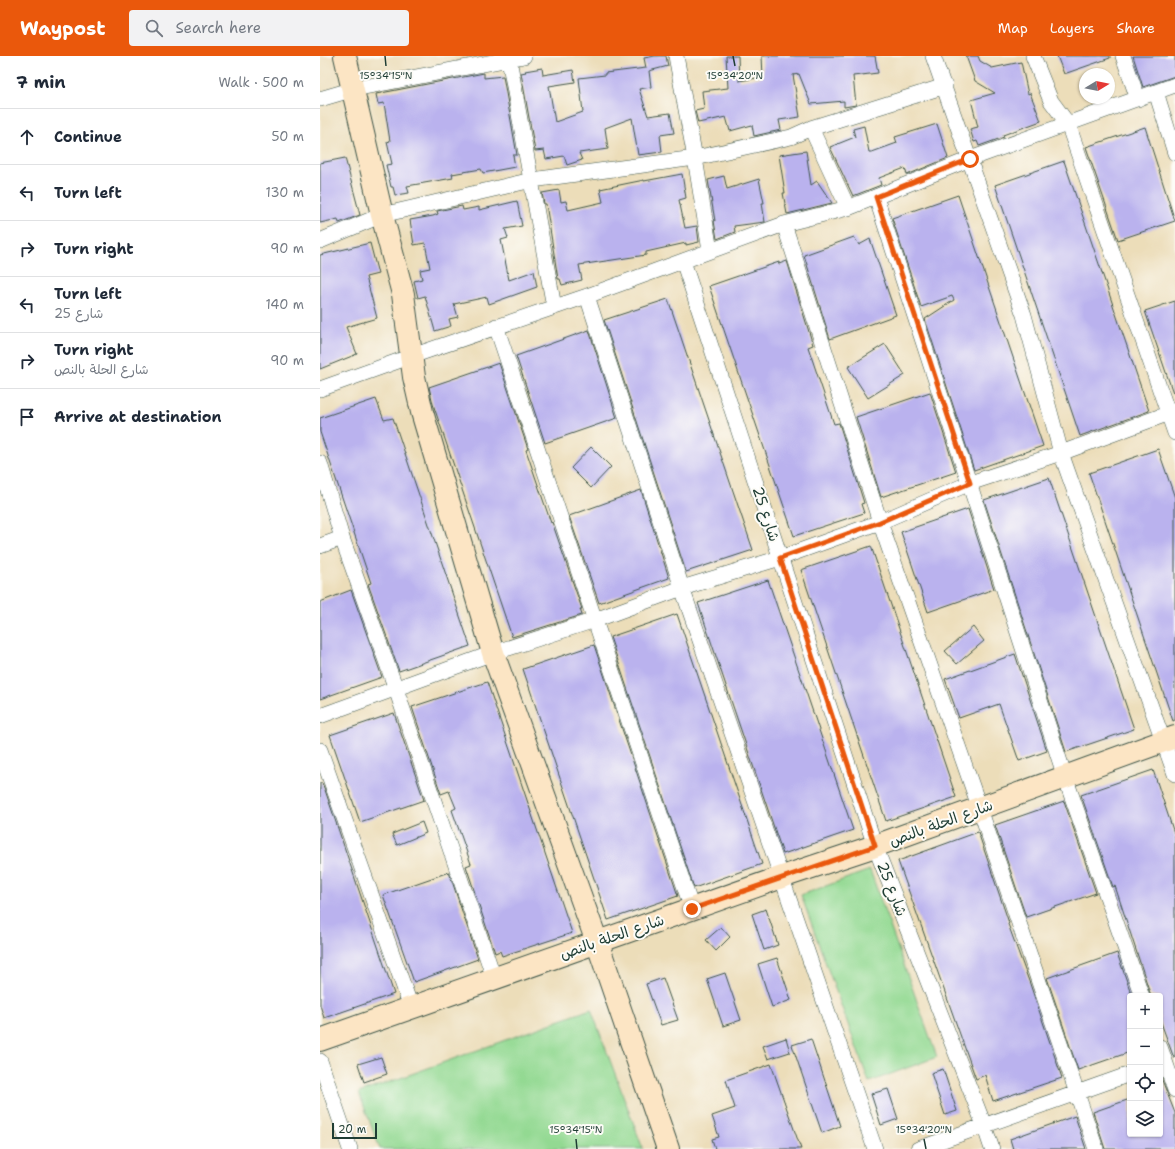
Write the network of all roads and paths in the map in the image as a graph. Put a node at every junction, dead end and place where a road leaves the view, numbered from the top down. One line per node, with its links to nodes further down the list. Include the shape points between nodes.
1 (345, 56): 10 (street)
2 (524, 56): 7 (street)
3 (676, 56): 17 (street)
4 (933, 56): 9 (street)
5 (1033, 56): 14 (street, via 1051,101)
6 (1123, 56): 13 (street)
7 (509, 59): 10 (street); 19 (street)
8 (1175, 85): 11 (street)
9 (945, 86): 15 (street); 18 (street)
10 (354, 89): 12 (street); 22 (street)
11 (1156, 92): 13 (street); 16 (street)
12 (320, 99)
13 (1138, 99): 14 (street)
14 (1068, 124): 18 (street); 32 (street)
15 (811, 128): 17 (street, via 791,137); 21 (street)
16 (1175, 153)
17 (695, 158): 19 (street); 25 (street)
18 (970, 159): 20 (street); 34 (street, via 1024,315)
19 (532, 180): 22 (street); 28 (street)
20 (876, 197): 21 (street); 36 (street)
21 (848, 208): 23 (street)
22 (382, 215): 24 (street); 30 (street, via 403,294)
23 (784, 224): 25 (street); 37 (street)
24 (320, 242)
25 (710, 251): 26 (street)
26 (683, 261): 27 (street); 40 (street, شارع 25)
27 (587, 296): 28 (street); 41 (street)
28 (554, 307): 29 (street)
29 (496, 326): 30 (street); 42 (street)
30 (412, 356): 31 (street); 43 (street, via 422,412)
31 (320, 390)
32 (1172, 412): 33 (street); 34 (street)
33 (1175, 433)
34 (1061, 453): 36 (street); 46 (street)
35 (320, 463): 38 (street)
36 (970, 483): 37 (street); 49 (street)
37 (880, 522): 40 (street); 50 (street)
38 (342, 538): 39 (street); 44 (street)
39 (320, 546)
40 (780, 558): 41 (street); 51 (street, شارع 25)
41 (682, 588): 42 (street); 52 (street)
42 (595, 620): 43 (street); 53 (street)
43 (493, 653): 44 (street); 54 (street)
44 (396, 689): 45 (street); 55 (street)
45 (320, 716)
46 (1169, 739): 48 (street); 49 (street, شارع الحلة بالنص)
47 (320, 750): 57 (street)
48 (1175, 774)
49 (1065, 777): 50 (street, شارع الحلة بالنص); 56 (street)
50 (980, 809): 51 (street, شارع الحلة بالنص); 63 (street)
51 (875, 846): 52 (street, شارع الحلة بالنص); 64 (street, شارع 25)
52 (782, 877): 53 (street, شارع الحلة بالنص); 67 (street)
53 (692, 909): 54 (street, شارع الحلة بالنص)
54 (596, 942): 55 (street, شارع الحلة بالنص); 66 (street)
55 (494, 978): 57 (street, شارع الحلة بالنص)
56 (1141, 993)
57 (410, 1007): 58 (street, شارع الحلة بالنص)
58 (320, 1040)
59 (320, 1061): 65 (street)
60 (1167, 1062): 62 (street)
61 (1127, 1075): 63 (street)
62 (1175, 1090)
63 (1076, 1093): 64 (street); 70 (street)
64 (984, 1125): 68 (street); 69 (street, شارع 25)
65 (350, 1149)
66 (668, 1149)
67 (875, 1149)
68 (918, 1149)
69 (992, 1149)
70 (1096, 1149)

